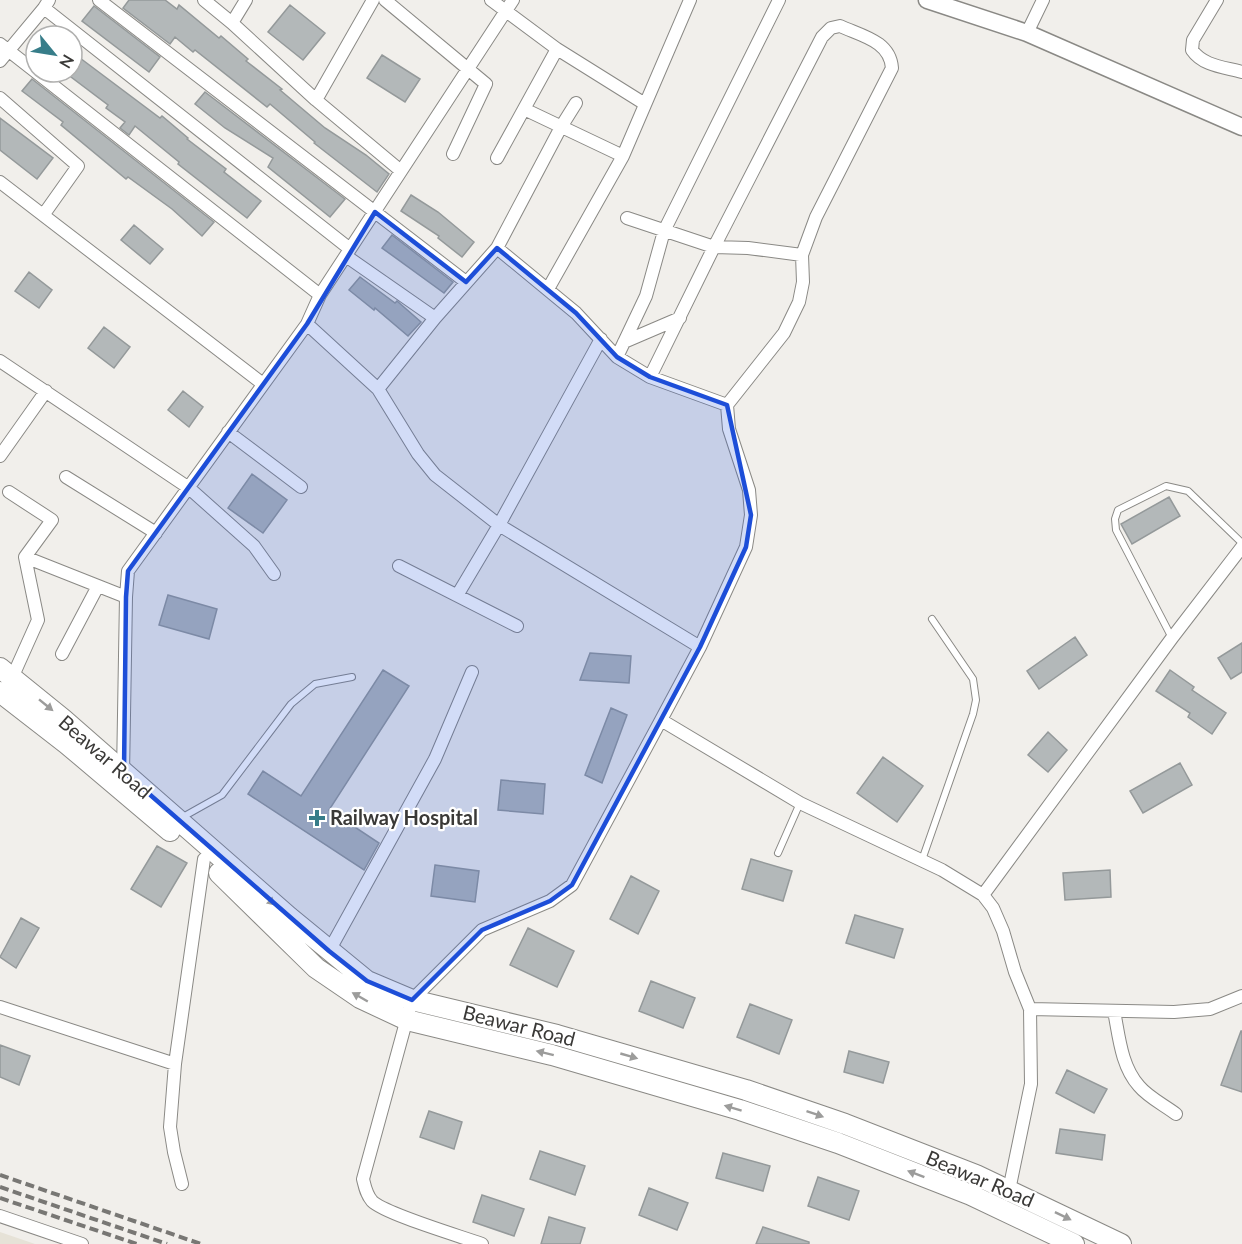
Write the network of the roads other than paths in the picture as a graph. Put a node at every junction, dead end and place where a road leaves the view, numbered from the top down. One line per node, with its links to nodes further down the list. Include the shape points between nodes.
1 (99, 0): 36 (street)
2 (204, 0): 15 (street)
3 (246, 0): 15 (street)
4 (373, 0): 25 (street)
5 (385, 0): 21 (street)
6 (491, 0): 14 (street)
7 (513, 0): 14 (street)
8 (690, 0): 27 (street)
9 (779, 0): 39 (street)
10 (927, 0): 16 (street)
11 (1044, 0): 16 (street)
12 (1217, 0): 22 (street, via 1193,40 1192,50 1206,63)
13 (46, 4): 17 (street); 42 (street)
14 (505, 11): 18 (street); 21 (street)
15 (232, 23): 25 (street)
16 (1027, 33): 30 (street)
17 (4, 47): 19 (street); 20 (street)
18 (557, 49): 27 (street); 28 (street)
19 (0, 62)
20 (24, 63)
21 (467, 69): 31 (street, via 486,84); 34 (street)
22 (1242, 72)
23 (51, 84): 46 (street)
24 (0, 98): 37 (street, via 78,166)
25 (316, 100): 34 (street)
26 (576, 102): 29 (street)
27 (645, 104): 32 (street)
28 (524, 109): 29 (street); 33 (street)
29 (561, 126): 32 (street); 41 (street)
30 (1242, 128)
31 (453, 154)
32 (623, 156): 45 (street)
33 (497, 158)
34 (401, 171): 36 (street)
35 (0, 182): 37 (street)
36 (375, 212): 42 (street); 44 (street)
37 (44, 214): 55 (street)
38 (627, 218): 39 (street)
39 (664, 231): 40 (street); 51 (street, via 646,296)
40 (714, 247): 43 (street); 43 (street, via 822,37 840,26 885,47 892,68 816,217); 48 (street)
41 (496, 248): 44 (street); 45 (street)
42 (348, 252): 46 (street); 47 (street)
43 (802, 255): 58 (street, via 804,282 784,333)
44 (466, 282): 47 (street)
45 (548, 289): 50 (street)
46 (320, 295): 49 (street)
47 (435, 318): 56 (street)
48 (680, 318): 51 (street); 54 (street)
49 (307, 324): 55 (street); 56 (street)
50 (598, 335): 52 (street); 65 (street)
51 (624, 342): 52 (street)
52 (616, 357): 54 (street)
53 (0, 360): 57 (street)
54 (650, 377): 58 (street)
55 (263, 384): 59 (street)
56 (378, 390): 65 (street, via 435,475)
57 (46, 391): 60 (street); 63 (street)
58 (726, 405): 77 (street, via 729,429 749,490 751,515 746,547)
59 (228, 432): 62 (street); 63 (street)
60 (0, 456)
61 (66, 477): 66 (street)
62 (301, 487)
63 (189, 488): 66 (street); 70 (street, via 254,546)
64 (9, 492): 68 (street, via 52,520)
65 (499, 525): 72 (street); 77 (street)
66 (156, 533): 73 (street, via 128,571)
67 (1242, 545): 76 (street); 76 (lane, via 1188,491 1178,488 1167,486 1118,510 1116,530)
68 (25, 557): 71 (street); 81 (street, via 38,620)
69 (399, 566): 72 (street)
70 (274, 574)
71 (98, 586): 73 (street); 78 (street)
72 (458, 594): 75 (street)
73 (126, 597): 83 (street)
74 (932, 619): 88 (lane, via 973,679 976,700)
75 (517, 626)
76 (1172, 638): 90 (street)
77 (700, 647): 82 (street)
78 (62, 654)
79 (472, 672): 91 (street, via 435,759)
80 (352, 677): 85 (lane, via 315,684 291,704 222,795)
81 (4, 680): 83 (main road, Beawar Road)
82 (661, 720): 84 (street); 93 (street, via 572,885 550,901 482,930)
83 (121, 779): 85 (main road, Beawar Road)
84 (800, 803): 86 (lane); 88 (street)
85 (172, 824): 87 (main road, Beawar Road)
86 (778, 853)
87 (208, 858): 89 (main road, Beawar Road); 98 (street)
88 (925, 862): 90 (street)
89 (242, 884): 91 (main road, Beawar Road, one-way to 91); 97 (main road, Beawar Road, one-way to 89, via 360,998 316,968)
90 (983, 894): 95 (street, via 1003,931)
91 (329, 951): 93 (main road, Beawar Road, via 367,981)
92 (1242, 996): 96 (street, via 1210,1009)
93 (412, 1000): 97 (street); 100 (main road, Beawar Road, one-way to 100, via 557,1035 746,1090)
94 (0, 1007): 98 (street)
95 (1030, 1009): 96 (street); 100 (street, via 1031,1084)
96 (1114, 1011): 99 (street, via 1131,1075 1140,1087)
97 (407, 1020): 102 (main road, Beawar Road, one-way to 97, via 838,1143 740,1110 552,1054); 105 (street, via 363,1179 366,1192 373,1202 388,1210)
98 (175, 1064): 101 (street, via 170,1127)
99 (1176, 1114)
100 (992, 1182): 102 (street); 107 (main road, Beawar Road, one-way to 107)
101 (182, 1184)
102 (1004, 1210): 106 (main road, Beawar Road)
103 (0, 1216): 104 (street)
104 (82, 1244)
105 (482, 1244)
106 (1074, 1244)
107 (1121, 1244)

